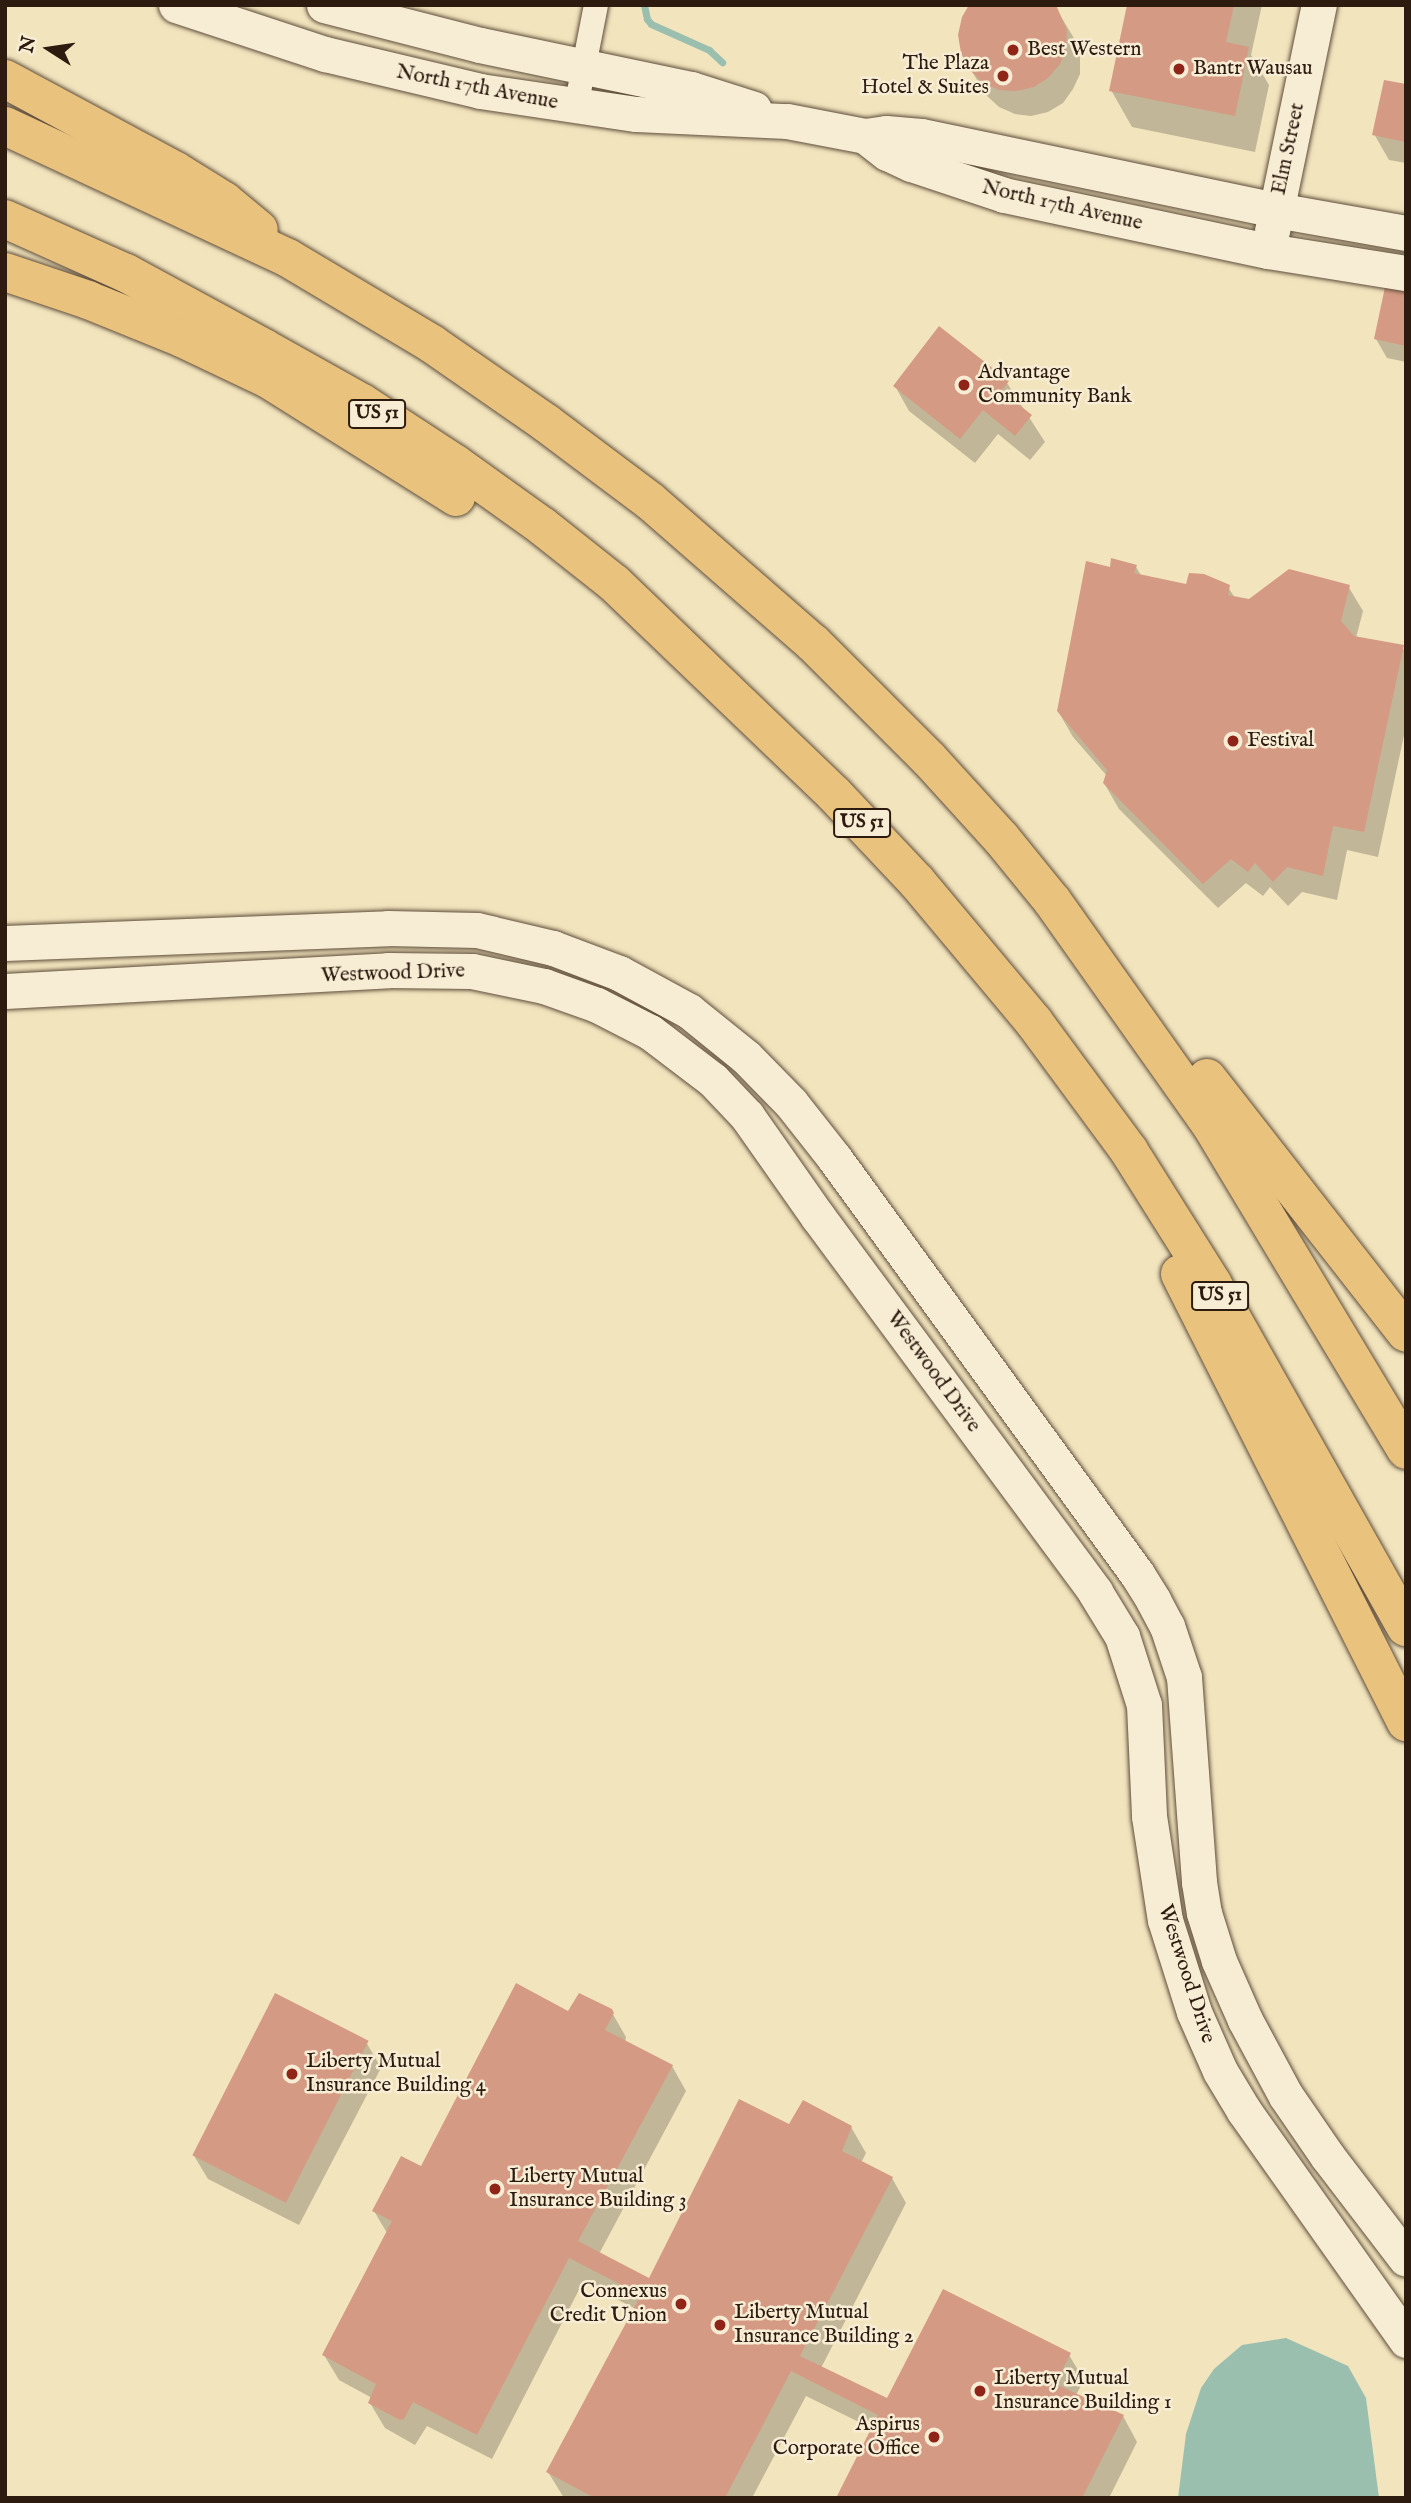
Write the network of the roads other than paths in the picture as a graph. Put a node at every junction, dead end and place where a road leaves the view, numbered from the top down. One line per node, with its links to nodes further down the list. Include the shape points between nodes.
1 (176, 5): 7 (street, North 17th Avenue, via 300,47 393,72)
2 (324, 5): 5 (street, North 17th Avenue)
3 (596, 5): 5 (street)
4 (1319, 5): 11 (street, Elm Street)
5 (583, 66): 7 (street); 8 (street, North 17th Avenue, via 691,89)
6 (5, 79): 15 (highway, via 192,180 242,215)
7 (576, 107): 8 (street, North 17th Avenue)
8 (787, 121): 10 (street, North 17th Avenue)
9 (5, 126): 15 (highway)
10 (865, 136): 11 (street, North 17th Avenue, via 886,133 932,138); 14 (street, North 17th Avenue, via 898,159 983,189)
11 (1276, 210): 13 (street, North 17th Avenue); 14 (street, Elm Street)
12 (5, 219): 18 (highway, US 51, via 126,273 410,434 588,563)
13 (1406, 233)
14 (1268, 251): 17 (street, North 17th Avenue)
15 (288, 258): 19 (highway, via 491,384 691,534 878,706)
16 (5, 272): 18 (highway, via 182,338 268,379 428,478)
17 (1406, 273)
18 (708, 672): 21 (highway, US 51, via 892,854)
19 (1040, 884): 23 (highway, via 1102,942); 24 (highway, via 1211,1125)
20 (5, 943): 27 (street, Westwood Drive, via 388,928 477,930 553,948 619,973 689,1011 746,1057 791,1102 835,1159 1153,1600 1184,1677 1199,1882 1219,1961 1286,2096)
21 (1003, 986): 25 (highway, US 51, via 1075,1074 1171,1214); 26 (highway, via 1155,1227)
22 (5, 991): 28 (street, Westwood Drive, via 388,970 472,971 544,986 597,1005 650,1032 713,1080 747,1116 1095,1592 1122,1636 1144,1705 1149,1816 1165,1920 1194,2012 1244,2111)
23 (1406, 1333)
24 (1406, 1450)
25 (1406, 1627)
26 (1406, 1723)
27 (1406, 2259)
28 (1406, 2340)

